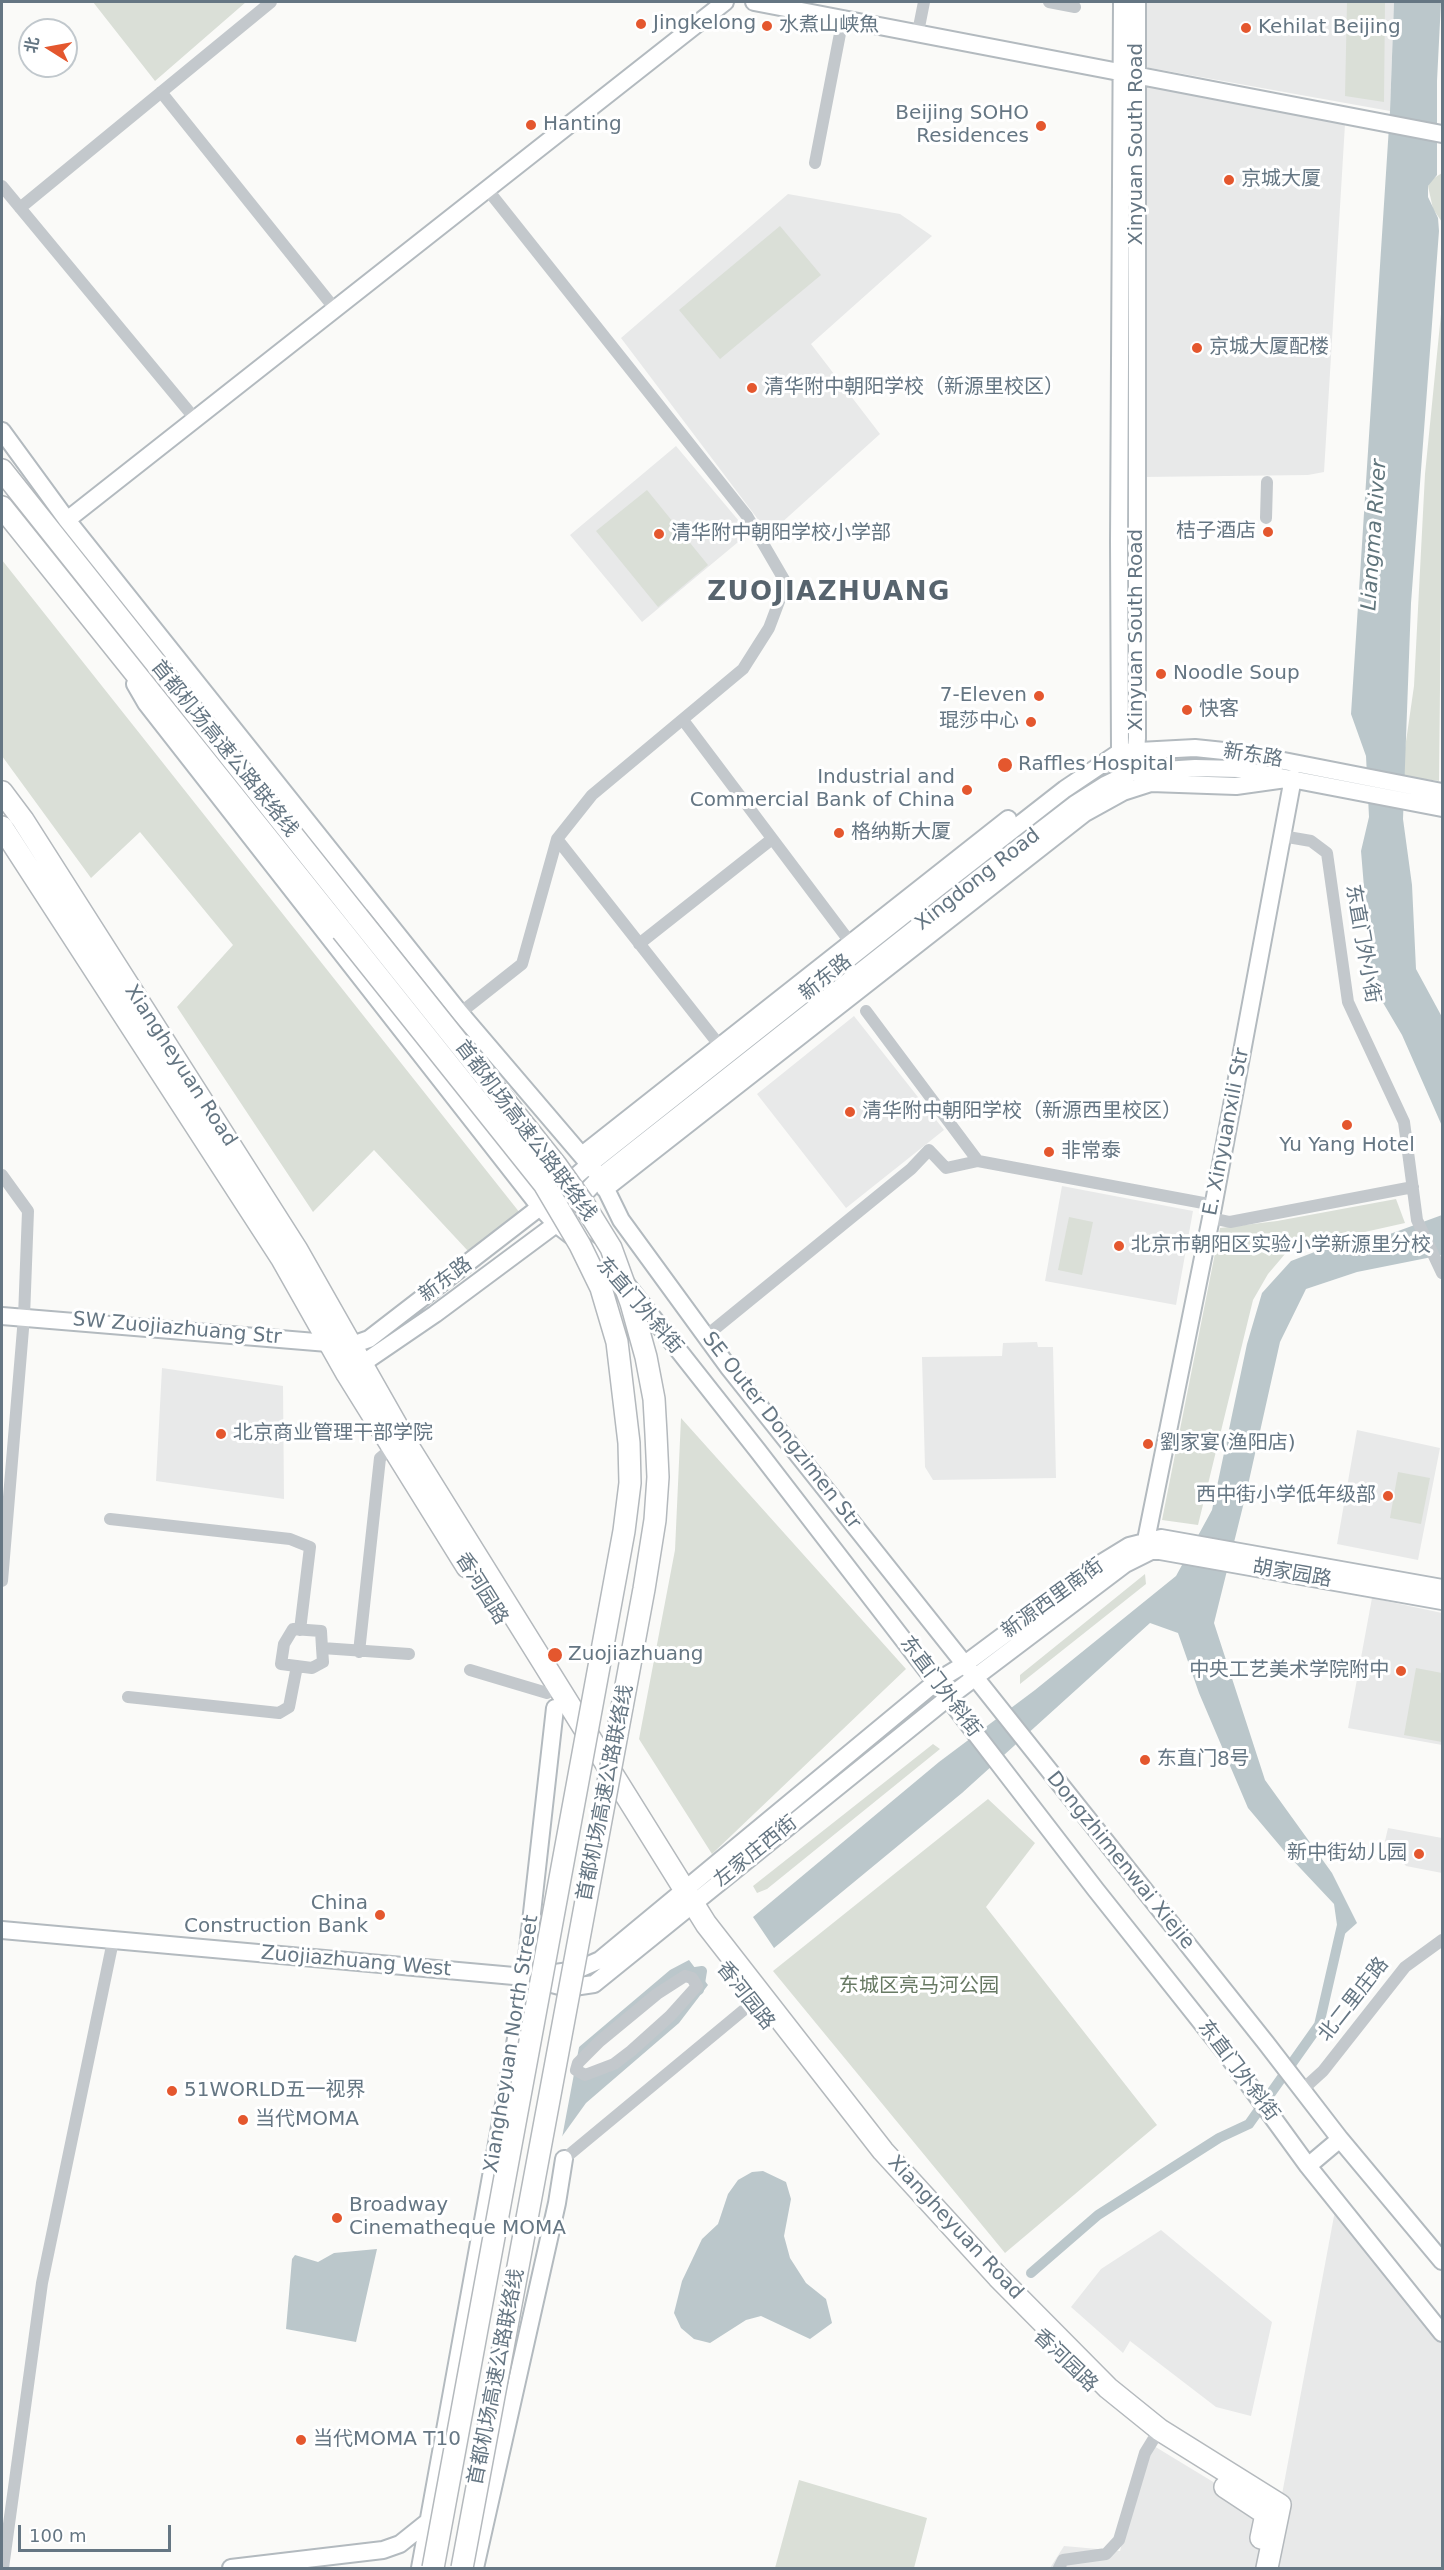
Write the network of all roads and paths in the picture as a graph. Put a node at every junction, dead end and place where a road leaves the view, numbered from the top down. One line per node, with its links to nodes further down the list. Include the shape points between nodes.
1 (725, 2): 17 (main road)
2 (754, 2): 8 (main road)
3 (924, 2): 11 (street)
4 (1049, 2): 9 (street)
5 (1122, 2): 12 (main road, Xinyuan South Road)
6 (1137, 2): 12 (main road, Xinyuan South Road)
7 (264, 4): 13 (street)
8 (804, 6): 10 (main road)
9 (1075, 7)
10 (843, 18): 11 (main road); 15 (street)
11 (918, 32): 12 (main road)
12 (1130, 73): 14 (main road); 29 (main road, Xinyuan South Road)
13 (161, 92): 18 (street); 19 (street)
14 (1443, 134)
15 (815, 163)
16 (2, 186): 18 (street)
17 (487, 189): 19 (main road); 28 (street, via 747,516 786,583 769,628 743,669)
18 (20, 208): 20 (street)
19 (335, 309): 20 (main road)
20 (196, 420): 26 (main road)
21 (2, 431): 26 (main road, SE Outer Dongzimen Str)
22 (2, 470): 100 (highway, 首都机场高速公路联络线, bridge, via 556,1165 611,1248 646,1357 654,1399 658,1478 644,1589)
23 (1267, 483): 25 (street)
24 (2, 507): 27 (highway, 首都机场高速公路联络线)
25 (1266, 518)
26 (67, 520): 44 (main road, SE Outer Dongzimen Str)
27 (95, 623): 50 (main road, 东直门外斜街, via 146,703); 99 (highway, 首都机场高速公路联络线, bridge, via 544,1184 601,1288 617,1342 629,1443 630,1483 624,1531)
28 (680, 723): 39 (street, via 592,795); 40 (street)
29 (1128, 745): 30 (main road, Xinyuan South Road); 32 (main road, 新东路, via 1243,753); 42 (main road, via 1073,770); 47 (main road, 新东路, via 1048,802)
30 (1132, 772): 31 (main road, Xingdong Road, via 1239,769); 47 (main road, Xingdong Road, via 1075,804)
31 (1293, 778): 32 (main road, Xingdong Road); 38 (main road, E. Xinyuanxili Str); 47 (main road, via 1236,786 1151,783 1123,792 1085,813)
32 (1347, 780): 35 (main road, Xingdong Road)
33 (2, 792): 58 (highway, Xiangheyuan Road, via 292,1240)
34 (1443, 792): 35 (main road)
35 (1421, 795): 36 (main road)
36 (1443, 808)
37 (2, 827): 57 (highway, Xiangheyuan Road, via 282,1259)
38 (1282, 836): 49 (street, 东直门外小街, via 1311,841 1327,853 1348,1002 1404,1122); 51 (main road, E. Xinyuanxili Str)
39 (557, 839): 41 (street); 44 (street, via 522,964)
40 (769, 841): 41 (street); 42 (street)
41 (639, 944): 45 (street)
42 (848, 944): 45 (main road)
43 (866, 1011): 46 (street)
44 (460, 1013): 47 (main road, SE Outer Dongzimen Str)
45 (720, 1046): 47 (main road)
46 (978, 1161): 51 (street); 56 (street, via 946,1168 929,1150)
47 (594, 1171): 50 (main road, 新东路); 52 (main road, 新东路); 56 (main road, SE Outer Dongzimen Str, via 621,1220)
48 (2, 1175): 55 (street, via 28,1211)
49 (1413, 1187): 51 (street, via 1230,1222); 53 (street, 东直门外小街, via 1417,1220)
50 (540, 1207): 52 (main road, 东直门外斜街); 58 (main road, 新东路, via 369,1339)
51 (1212, 1212): 62 (main road, E. Xinyuanxili Str)
52 (556, 1224): 59 (main road, 新东路); 75 (main road, 东直门外斜街, via 616,1271)
53 (1443, 1273)
54 (2, 1316): 55 (main road, SW Zuojiazhuang Str)
55 (24, 1317): 57 (main road, SW Zuojiazhuang Str); 64 (street)
56 (706, 1336): 71 (main road, SE Outer Dongzimen Str)
57 (328, 1342): 58 (main road, SW Zuojiazhuang Str); 59 (highway, Xiangheyuan Road)
58 (352, 1345): 59 (highway, 香河园路)
59 (354, 1369): 60 (highway, 香河园路); 79 (highway, 香河园路, via 410,1449)
60 (392, 1448): 69 (street, via 380,1458); 78 (highway, 香河园路)
61 (110, 1519): 67 (street, via 290,1539 310,1547)
62 (1152, 1546): 63 (main road, 胡家园路); 71 (main road, 新源西里南街, via 1130,1546 1098,1565); 74 (main road, 新源西里南街)
63 (1242, 1559): 65 (main road, 胡家园路); 66 (main road, 胡家园路)
64 (2, 1581)
65 (1443, 1588)
66 (1443, 1601)
67 (300, 1630): 68 (street, via 321,1631); 72 (street, via 293,1629 284,1644 281,1664)
68 (322, 1648): 69 (street); 72 (street, via 323,1662 312,1668)
69 (359, 1652): 70 (street)
70 (409, 1654)
71 (965, 1664): 74 (main road, SE Outer Dongzimen Str); 75 (main road, 左家庄西街)
72 (297, 1666): 76 (street, via 288,1707 279,1713)
73 (470, 1670): 78 (street)
74 (976, 1678): 77 (main road, 左家庄西街); 85 (main road, Dongzhimenwai Xiejie)
75 (937, 1681): 77 (main road, 东直门外斜街); 79 (main road, 左家庄西街)
76 (128, 1697)
77 (949, 1697): 79 (main road, 左家庄西街); 90 (main road, 东直门外斜街)
78 (551, 1700): 79 (highway, 香河园路); 83 (main road, Xiangheyuan North Street)
79 (682, 1902): 83 (main road, Zuojiazhuang West, via 600,1960 576,1970); 84 (highway, 香河园路)
80 (2, 1930): 82 (main road, Zuojiazhuang West)
81 (1443, 1940): 87 (street, 北二里庄路, via 1405,1967 1323,2071)
82 (113, 1941): 83 (main road, Zuojiazhuang West); 97 (street, via 42,2283)
83 (525, 1977): 95 (main road, Xiangheyuan North Street)
84 (748, 1992): 89 (street); 93 (highway, 香河园路, via 874,2159 943,2237 1102,2397); 94 (highway, Xiangheyuan Road, via 883,2151 998,2277 1108,2388)
85 (1266, 2043): 87 (main road, 东直门外斜街)
86 (585, 2075): 86 (street, via 614,2064 670,2016 697,1986 692,1978 685,1976 657,1994 600,2041 578,2063 576,2070)
87 (1301, 2091): 88 (main road, 东直门外斜街)
88 (1340, 2139): 90 (main road); 91 (main road)
89 (564, 2159): 101 (main road)
90 (1308, 2166): 92 (main road, 东直门外斜街)
91 (1443, 2261)
92 (1443, 2333)
93 (1153, 2440): 94 (highway, 香河园路); 102 (street, via 1145,2453 1119,2540 1106,2554 1063,2560)
94 (1273, 2510): 103 (highway); 104 (highway)
95 (430, 2520): 96 (main road, via 400,2544 383,2550); 98 (main road, Xiangheyuan North Street)
96 (248, 2567)
97 (3, 2568)
98 (420, 2568)
99 (433, 2568)
100 (462, 2568)
101 (475, 2568)
102 (1059, 2568)
103 (1256, 2568)
104 (1268, 2568)

